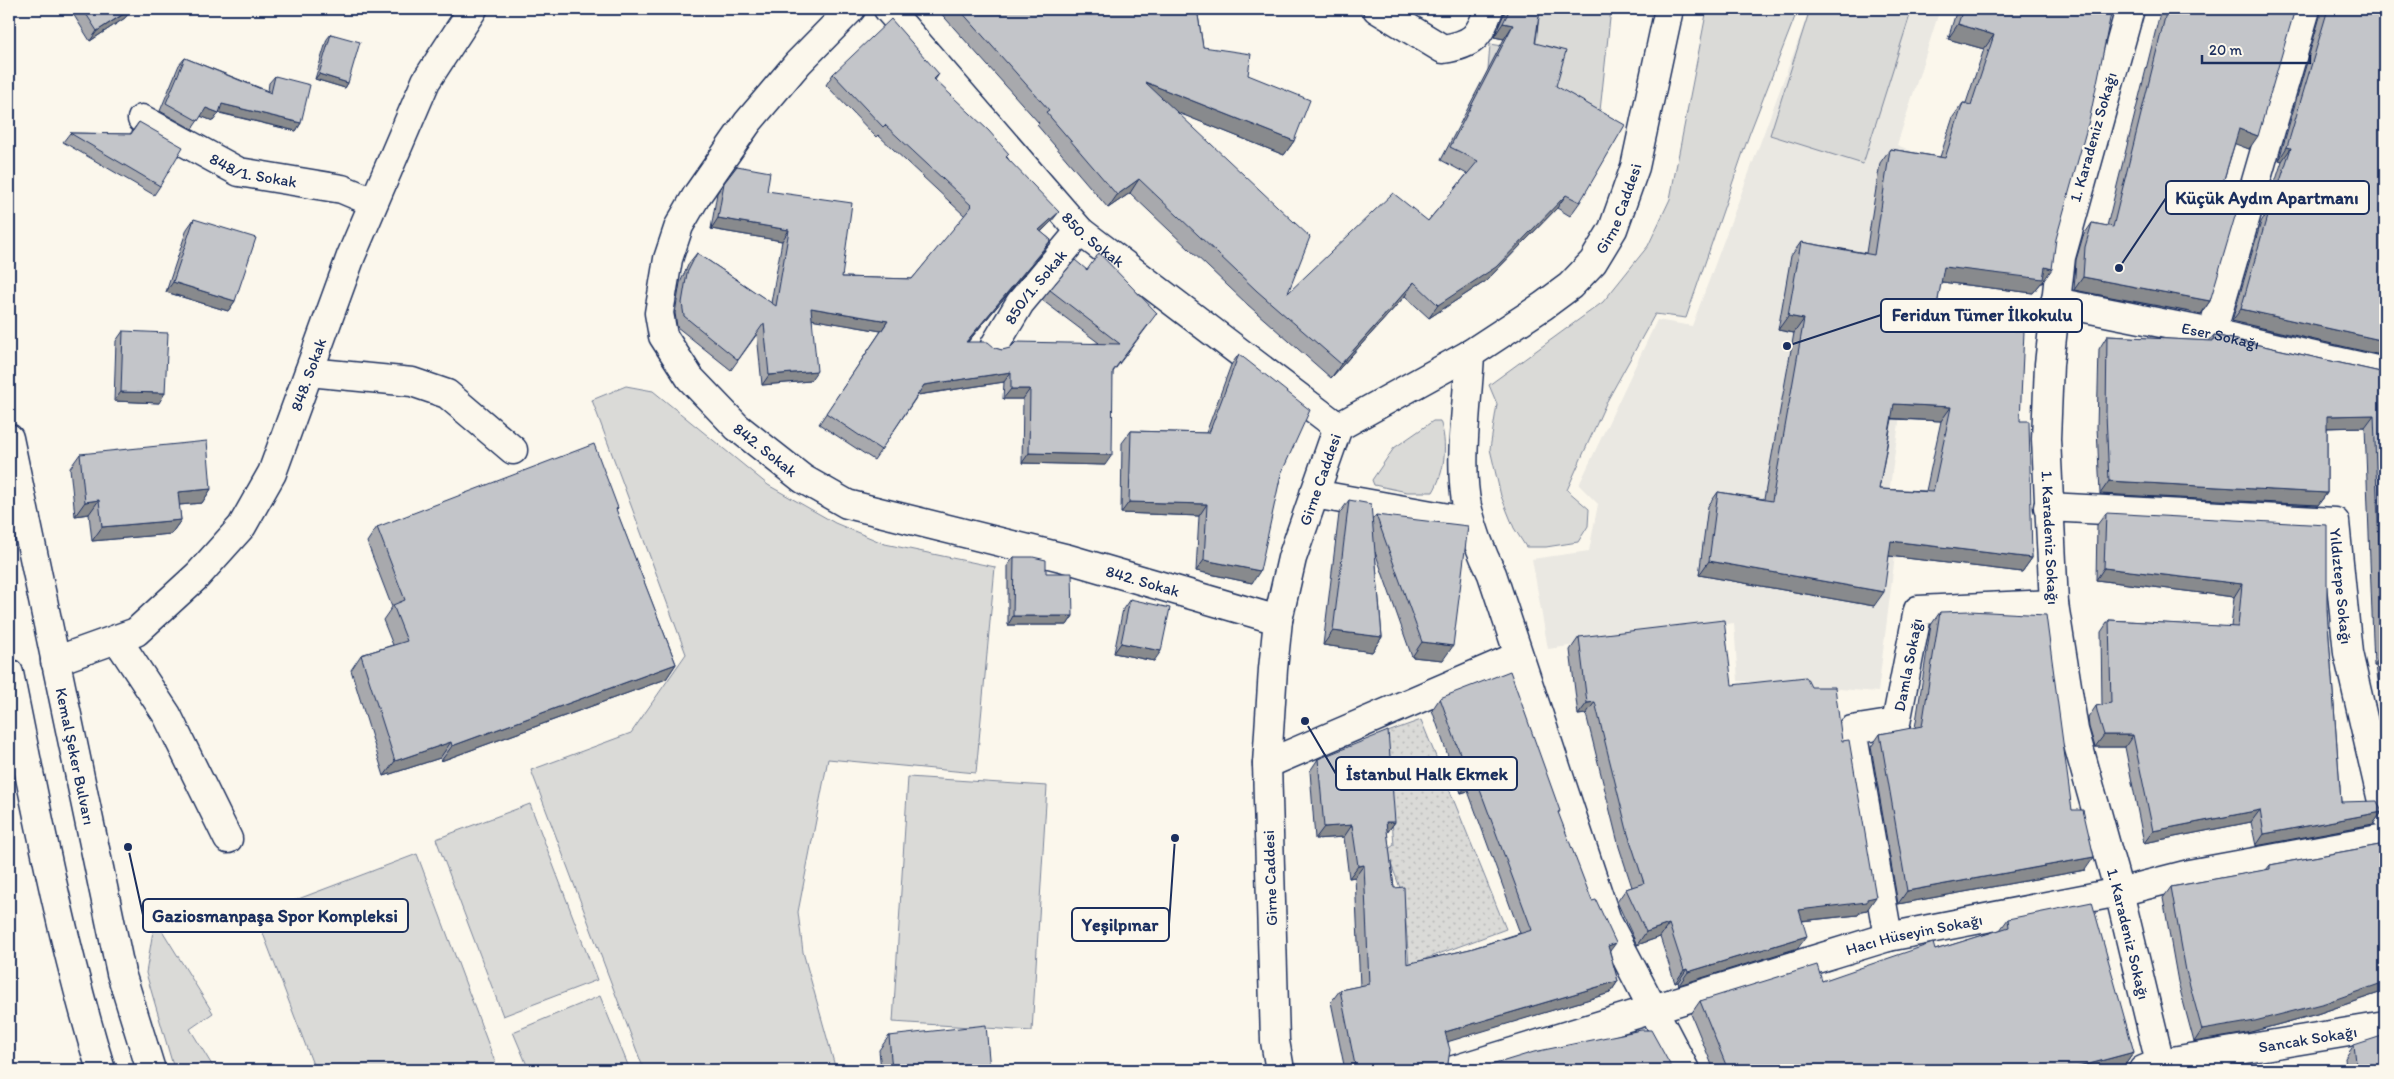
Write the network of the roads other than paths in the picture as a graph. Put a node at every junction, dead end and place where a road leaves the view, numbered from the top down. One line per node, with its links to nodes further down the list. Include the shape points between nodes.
1 (473, 9): 10 (street, 848. Sokak, via 426,81)
2 (852, 9): 25 (street, 842. Sokak, via 798,63 748,122 678,226 668,259 659,313 663,336 690,378 737,427 804,479 847,504 1066,558)
3 (888, 9): 11 (street, 850. Sokak)
4 (1377, 9): 5 (street, via 1443,49 1464,46 1481,31)
5 (1489, 9)
6 (1669, 9): 15 (street, Girne Caddesi, via 1635,167 1613,229 1593,262 1570,286)
7 (2130, 9): 12 (street, 1. Karadeniz Sokağı, via 2069,225)
8 (2306, 9): 13 (street)
9 (142, 119): 10 (street, 848/1. Sokak, via 239,172 342,189)
10 (373, 202): 16 (street, 848. Sokak)
11 (1080, 231): 14 (street, 850/1. Sokak, via 1020,303); 18 (street, 850. Sokak)
12 (2055, 302): 13 (street, Eser Sokağı); 22 (street, 1. Karadeniz Sokağı, via 2046,438)
13 (2212, 333): 17 (street, Eser Sokağı)
14 (995, 345)
15 (1470, 354): 18 (street, Girne Caddesi); 23 (street, via 1464,466)
16 (309, 372): 20 (street, via 412,382 447,394); 26 (street, 848. Sokak, via 272,473 242,526 198,576 136,632)
17 (2385, 372)
18 (1338, 427): 21 (street, Girne Caddesi)
19 (9, 438): 28 (street, Kemal Şeker Bulvarı)
20 (513, 450)
21 (1314, 494): 23 (street); 25 (street, Girne Caddesi, via 1292,558)
22 (2048, 507): 24 (street, 1. Karadeniz Sokağı); 31 (street, Yıldıztepe Sokağı, via 2335,522 2348,653)
23 (1471, 522): 27 (street, via 1492,574)
24 (2054, 604): 34 (street, 1. Karadeniz Sokağı, via 2074,730); 35 (street, Damla Sokağı, via 1918,610 1896,723 1852,730)
25 (1278, 620): 30 (street, Girne Caddesi)
26 (116, 639): 28 (street, 848. Sokak); 33 (street, via 167,715)
27 (1518, 656): 30 (street); 36 (street, via 1607,921)
28 (55, 661): 40 (street, Kemal Şeker Bulvarı, via 121,973)
29 (9, 673): 39 (street, via 48,870)
30 (1267, 764): 41 (street, Girne Caddesi, via 1275,1041)
31 (2385, 814)
32 (2385, 838): 34 (street, Hacı Hüseyin Sokağı, via 2189,874)
33 (228, 839)
34 (2119, 892): 35 (street, Hacı Hüseyin Sokağı); 38 (street, 1. Karadeniz Sokağı)
35 (1888, 937): 36 (street, Hacı Hüseyin Sokağı)
36 (1652, 1010): 42 (street, Hacı Hüseyin Sokağı); 43 (street)
37 (2385, 1026): 38 (street, Sancak Sokağı)
38 (2151, 1067): 44 (street)
39 (101, 1070)
40 (152, 1070)
41 (1280, 1070)
42 (1454, 1070)
43 (1685, 1070)
44 (2187, 1070)

